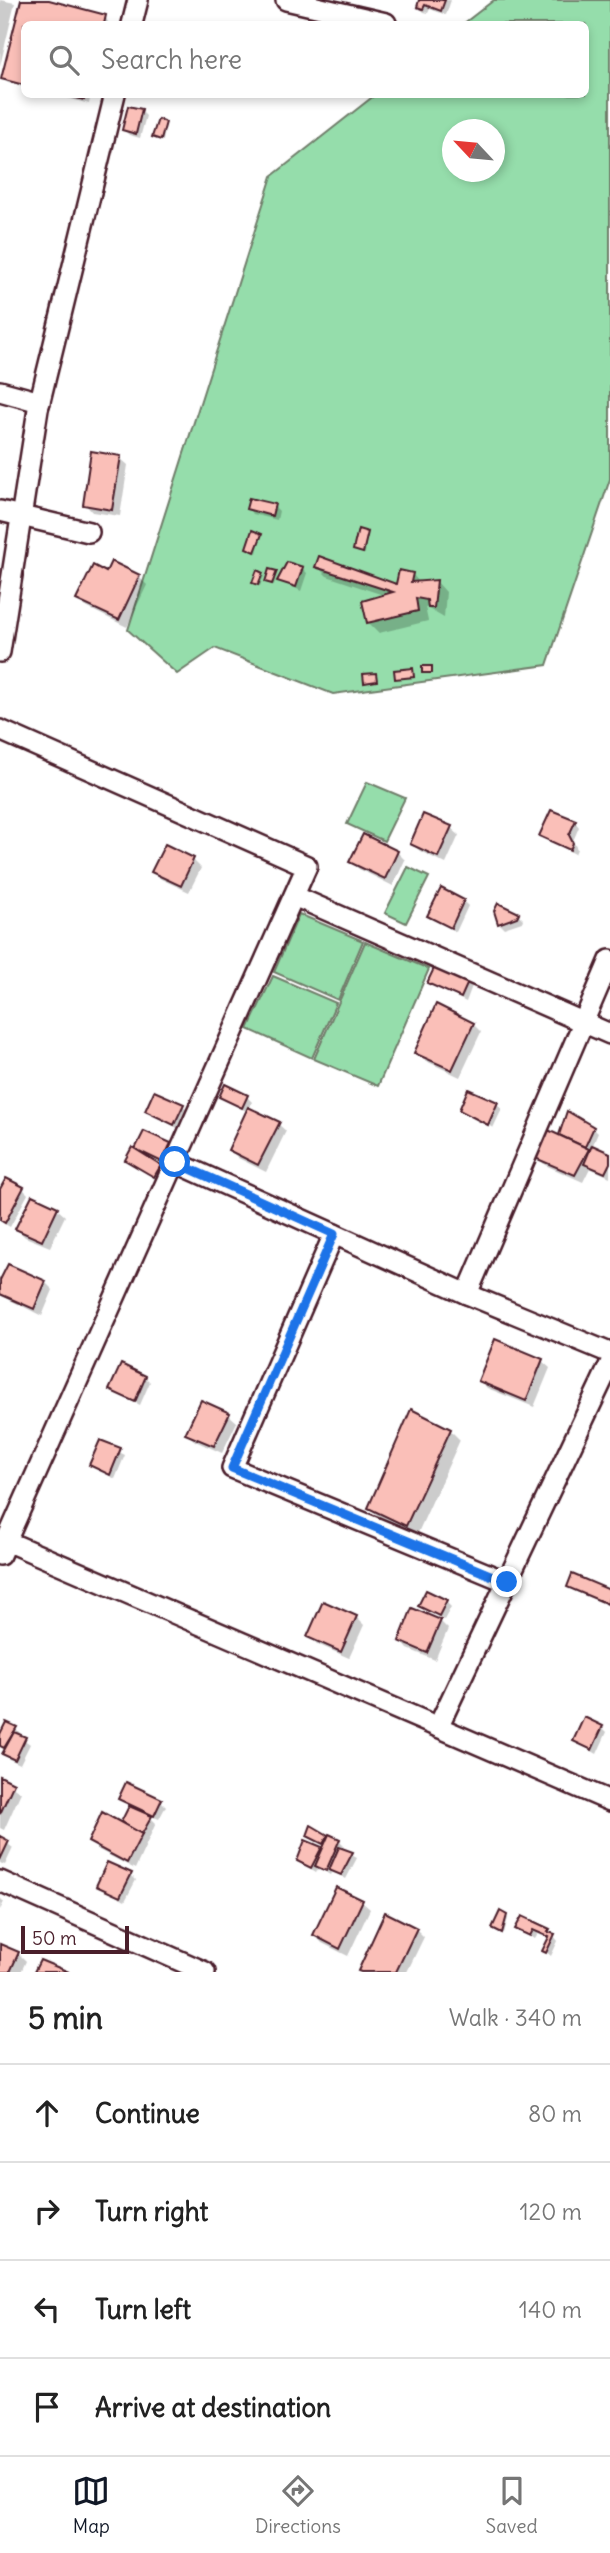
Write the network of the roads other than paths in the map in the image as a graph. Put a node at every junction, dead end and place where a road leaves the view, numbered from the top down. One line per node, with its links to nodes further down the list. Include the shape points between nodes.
1 (138, 0): 3 (street)
2 (286, 0): 4 (street)
3 (133, 21)
4 (377, 21)
5 (114, 98): 7 (street)
6 (0, 391): 7 (street)
7 (40, 402): 9 (street)
8 (0, 511): 9 (street)
9 (21, 516): 10 (street); 11 (street)
10 (89, 532)
11 (0, 652)
12 (0, 730): 13 (street, via 307,866)
13 (294, 896): 15 (street); 17 (street)
14 (610, 960): 15 (street)
15 (582, 1022): 16 (street); 19 (street)
16 (610, 1034)
17 (175, 1162): 18 (street); 22 (street)
18 (334, 1234): 19 (street); 23 (street, via 232,1468)
19 (467, 1294): 20 (street)
20 (610, 1353)
21 (610, 1364): 23 (street)
22 (3, 1548): 24 (street)
23 (507, 1582): 24 (street)
24 (438, 1727): 25 (street)
25 (610, 1801)
26 (0, 1881): 27 (street)
27 (205, 1972)

